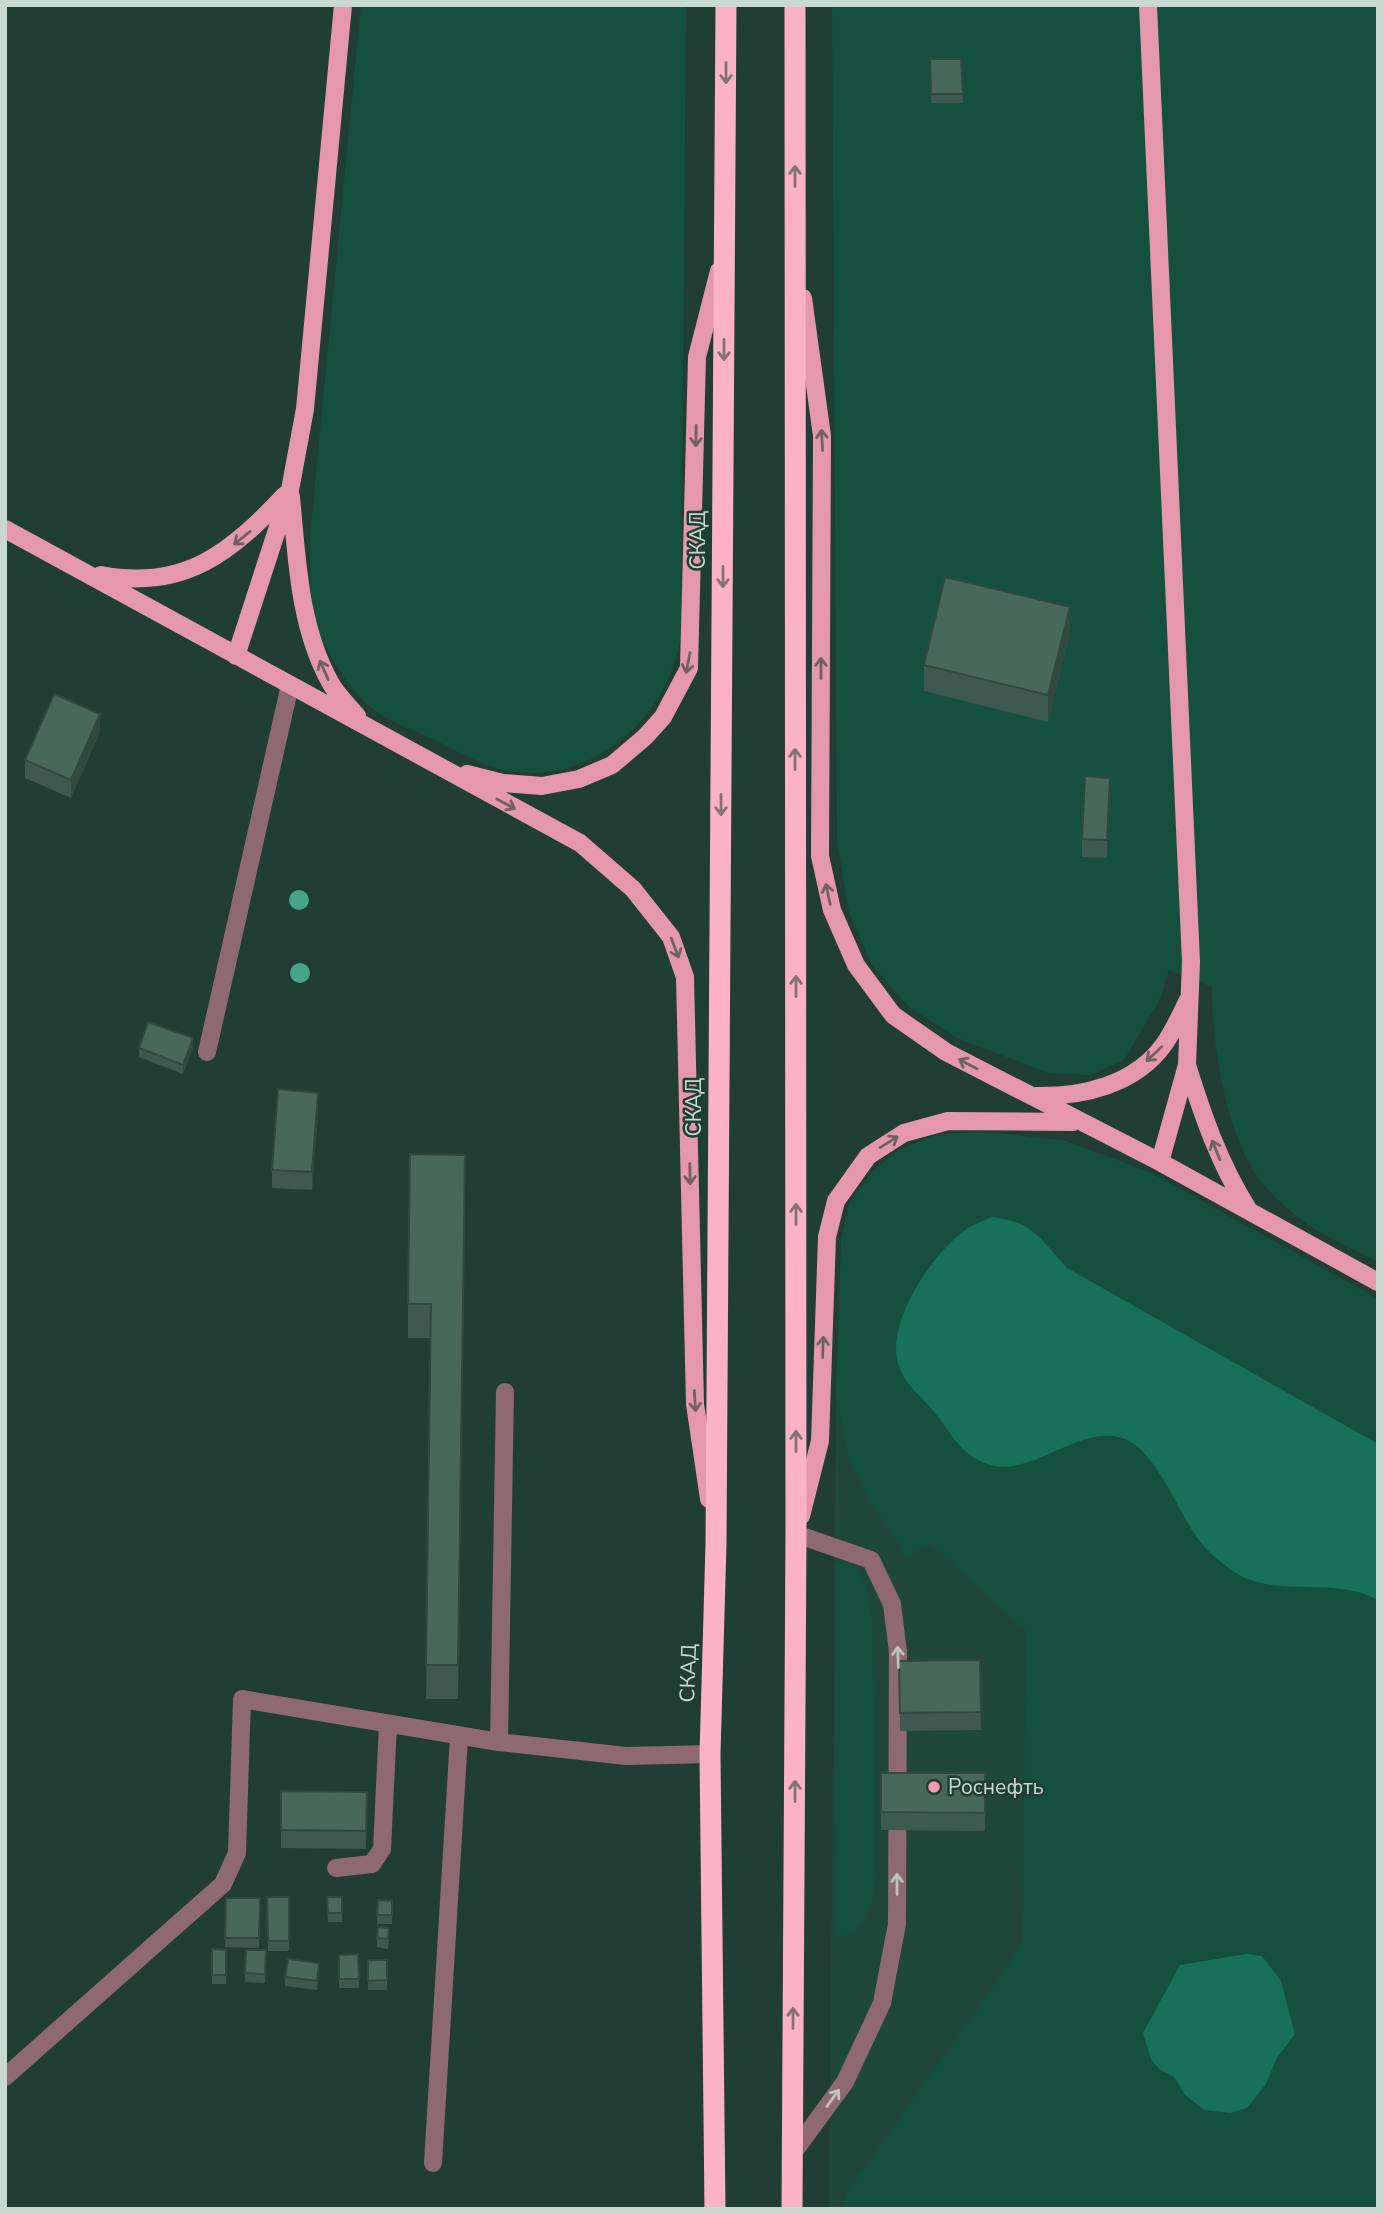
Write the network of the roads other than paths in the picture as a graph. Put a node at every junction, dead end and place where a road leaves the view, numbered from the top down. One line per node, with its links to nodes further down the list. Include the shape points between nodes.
1 (343, 5): 7 (main road, via 305,409)
2 (726, 5): 6 (highway, СКАД, one-way to 6)
3 (795, 5): 5 (highway, one-way to 3)
4 (1148, 5): 14 (main road)
5 (795, 244): 17 (main road, one-way to 5, via 946,1052 893,1015 856,965 832,910 820,856 822,436); 23 (highway, one-way to 5)
6 (725, 248): 13 (main road, one-way to 13, via 697,357 689,668 663,717 612,765 579,779 542,786); 24 (highway, СКАД, one-way to 24)
7 (290, 490): 9 (main road, one-way to 9, via 245,538 197,567 162,578 127,580); 10 (main road); 12 (main road, one-way to 7, via 330,684 314,648 300,592)
8 (5, 529): 9 (main road)
9 (89, 573): 10 (main road)
10 (236, 656): 11 (main road)
11 (290, 685): 12 (main road); 15 (lane)
12 (364, 725): 13 (main road)
13 (447, 769): 24 (main road, one-way to 24, via 580,842 634,889 671,937 685,977 695,1404)
14 (1190, 996): 16 (main road); 17 (main road, one-way to 17, via 1164,1045 1133,1073 1101,1089 1065,1097)
15 (207, 1052)
16 (1187, 1065): 19 (main road); 20 (main road, one-way to 16, via 1226,1174)
17 (1028, 1096): 18 (main road)
18 (1080, 1122): 19 (main road); 23 (main road, one-way to 18, via 820,1441 827,1237 836,1201 868,1156 904,1133 948,1121)
19 (1160, 1162): 20 (main road)
20 (1248, 1210): 21 (main road)
21 (1378, 1282)
22 (505, 1392): 27 (lane)
23 (796, 1534): 31 (highway, one-way to 23); 31 (lane, one-way to 23, via 845,2082 881,2003 897,1924 898,1652 892,1604 871,1560)
24 (716, 1544): 28 (highway, СКАД)
25 (388, 1724): 26 (lane); 29 (lane, via 382,1849 372,1864); 30 (lane, via 242,1699 237,1853 223,1884)
26 (459, 1737): 27 (lane); 32 (lane)
27 (499, 1742): 28 (lane, via 626,1756)
28 (710, 1754): 33 (highway, СКАД)
29 (337, 1868)
30 (5, 2077)
31 (793, 2153): 34 (highway)
32 (433, 2164)
33 (715, 2209)
34 (792, 2209)

